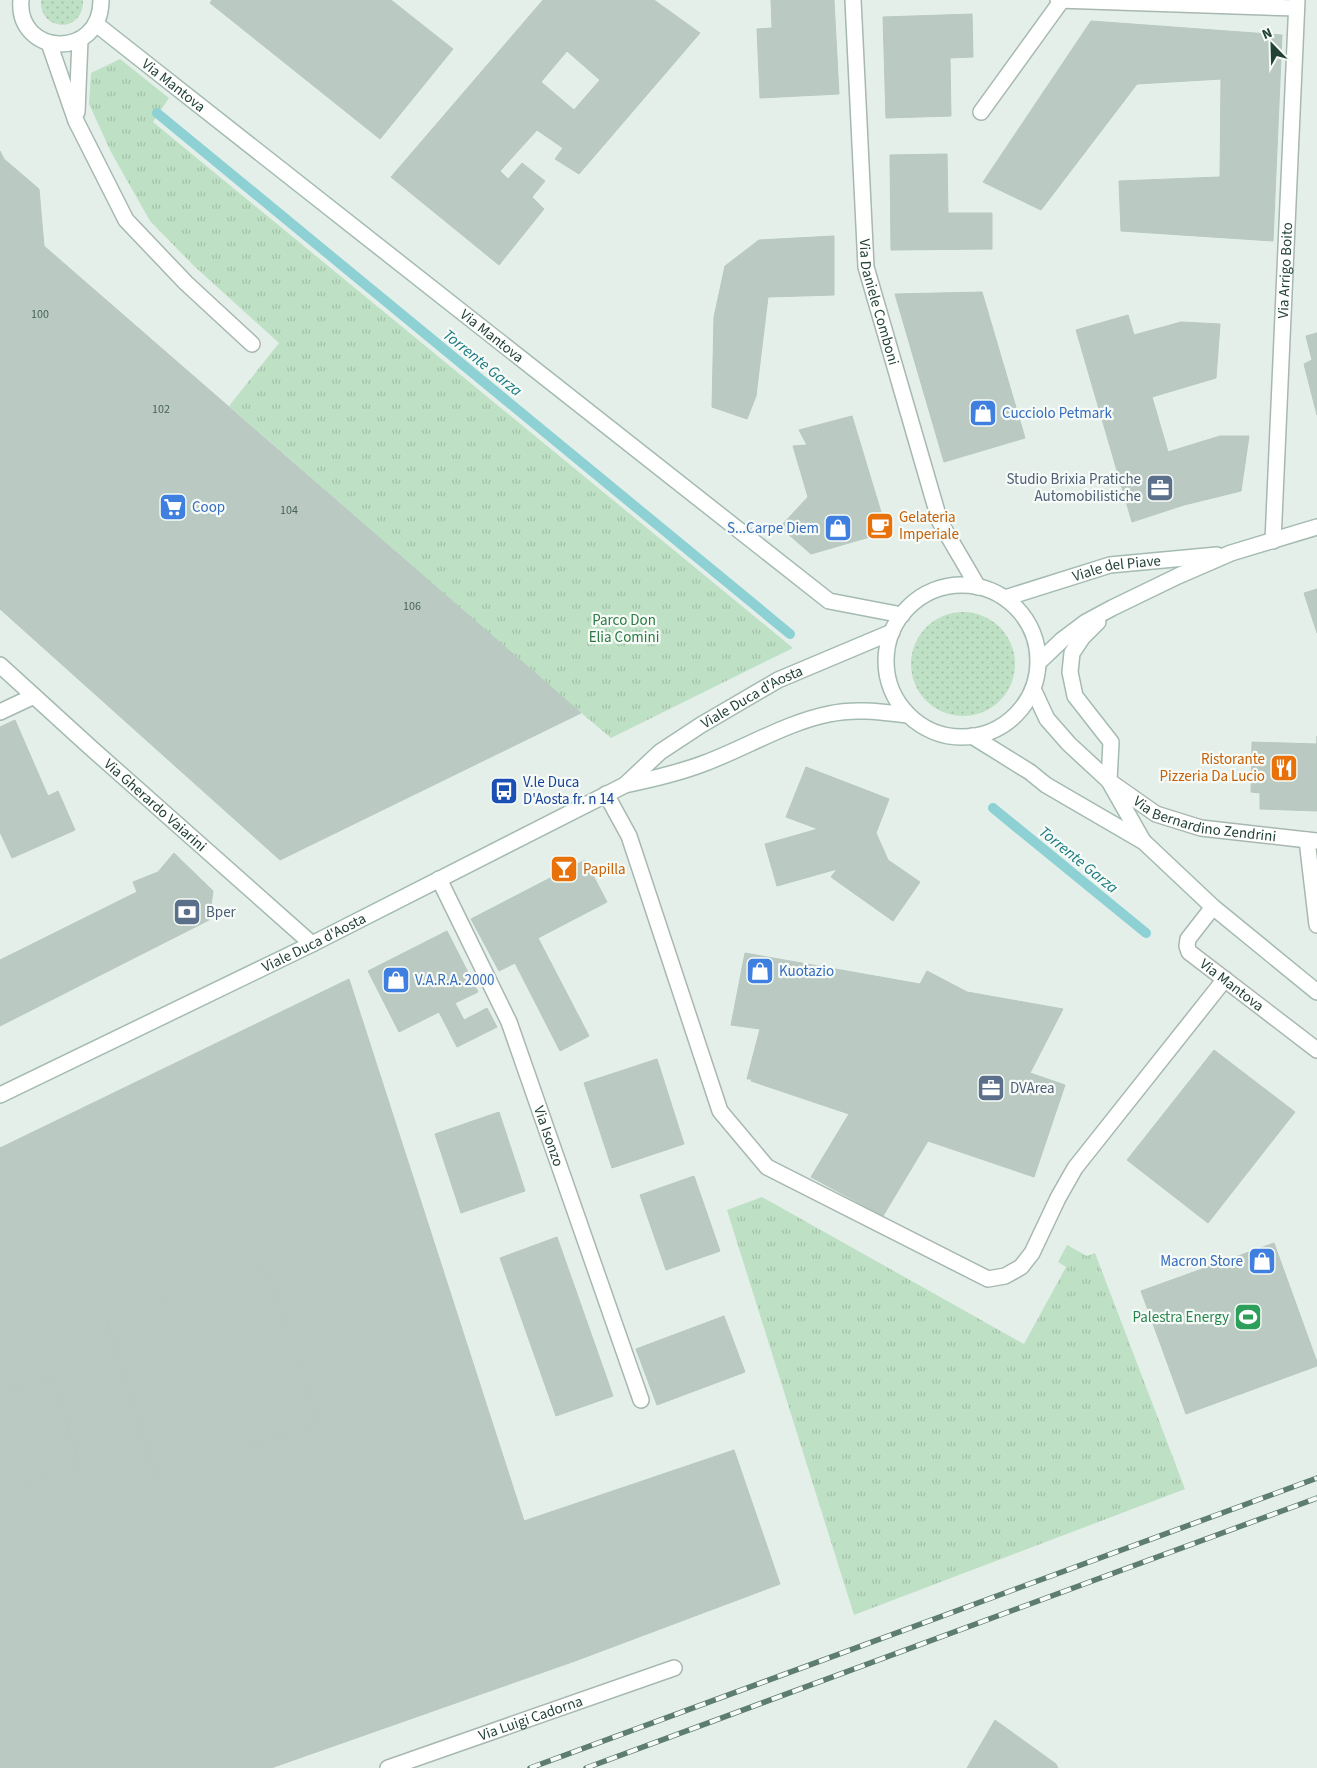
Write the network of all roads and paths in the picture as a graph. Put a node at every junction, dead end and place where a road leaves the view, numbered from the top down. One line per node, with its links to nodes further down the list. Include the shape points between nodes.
1 (21, 0): 9 (street, via 25,23 35,36)
2 (101, 0): 7 (street)
3 (853, 0): 16 (street, Via Daniele Comboni, via 866,267 940,522)
4 (1058, 0): 5 (street)
5 (1062, 0): 6 (street); 10 (street)
6 (1296, 4): 14 (street, Via Arrigo Boito)
7 (96, 24): 8 (street); 19 (street, Via Mantova, via 829,601)
8 (80, 40): 9 (street); 11 (street)
9 (49, 43): 11 (street)
10 (981, 112)
11 (76, 121): 12 (street, via 126,220 186,283)
12 (252, 344)
13 (1317, 527): 14 (street, Viale del Piave)
14 (1273, 541): 15 (street, Viale del Piave)
15 (1231, 554): 17 (street, Viale del Piave, via 1110,565); 18 (street, Viale del Piave)
16 (978, 587): 17 (street); 19 (street, via 957,585 936,590 917,600)
17 (1005, 598): 21 (street, via 1023,615 1035,637)
18 (1112, 608): 21 (street, Viale del Piave, via 1086,622); 28 (street, via 1072,653 1070,672 1075,696 1111,742)
19 (902, 615): 20 (street)
20 (892, 632): 26 (street, via 887,653 888,676 895,696); 29 (street, Viale Duca d'Aosta, via 778,680 660,752)
21 (1039, 662): 23 (street)
22 (0, 665): 24 (street, Via Gherardo Vaiarini)
23 (1033, 689): 27 (street, via 1024,706 1009,720 992,731); 28 (street, via 1047,719)
24 (34, 696): 25 (street); 36 (street, Via Gherardo Vaiarini)
25 (0, 712)
26 (908, 715): 27 (street, via 938,733); 29 (street, Viale Duca d'Aosta, via 855,710 829,714 671,775)
27 (972, 736): 32 (street, via 1046,785)
28 (1109, 781): 31 (street, Via Bernardino Zendrini, via 1156,814 1201,828); 32 (street)
29 (625, 785): 30 (street, Viale Duca d'Aosta)
30 (606, 794): 33 (street, Viale Duca d'Aosta); 37 (street, via 629,836 720,1111 767,1167 988,1280 1006,1276 1021,1267 1032,1253 1075,1168)
31 (1312, 841): 35 (street, Via Bernardino Zendrini)
32 (1144, 842): 34 (street)
33 (438, 880): 36 (street, Viale Duca d'Aosta); 41 (street, Via Isonzo, via 509,1022)
34 (1213, 907): 37 (street, Via Mantova, via 1188,939 1187,946); 38 (street)
35 (1317, 925)
36 (312, 944): 40 (street, Viale Duca d'Aosta)
37 (1225, 980): 39 (street, Via Mantova)
38 (1317, 992)
39 (1317, 1050)
40 (0, 1095)
41 (641, 1400)
42 (674, 1668): 43 (street, Via Luigi Cadorna)
43 (388, 1768)

